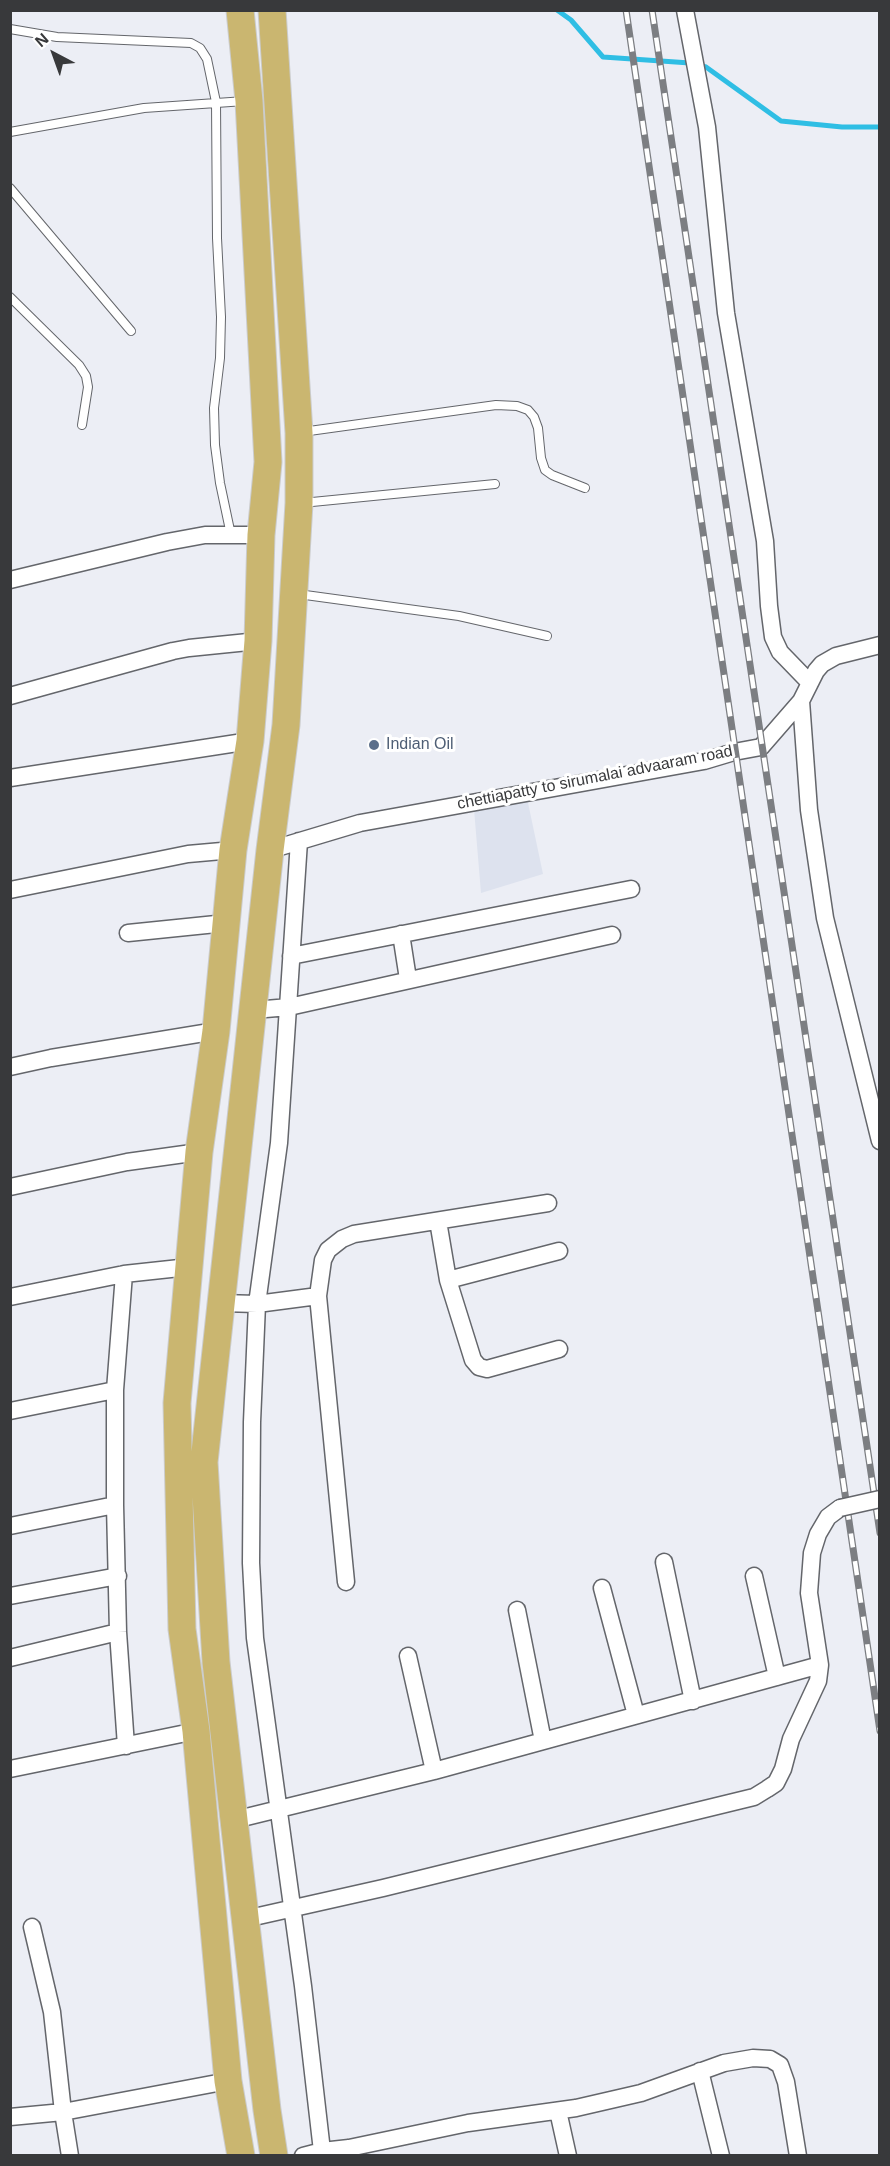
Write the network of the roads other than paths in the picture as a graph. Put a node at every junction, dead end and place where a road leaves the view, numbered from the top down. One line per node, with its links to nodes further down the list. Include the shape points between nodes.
1 (240, 10): 5 (highway)
2 (272, 10): 12 (highway)
3 (686, 10): 23 (street, via 707,127 726,313 765,541 773,637 780,652)
4 (10, 29): 6 (lane, via 57,37 191,43 207,59)
5 (249, 101): 6 (lane); 17 (highway, via 268,462)
6 (216, 102): 7 (lane, via 144,108); 16 (lane, via 221,317 215,445)
7 (10, 132)
8 (10, 188): 10 (lane)
9 (10, 297): 11 (lane, via 80,365 88,387)
10 (131, 331)
11 (82, 425)
12 (299, 433): 14 (lane, via 496,405 517,406 534,417 546,470); 15 (highway)
13 (495, 484): 15 (lane)
14 (585, 488)
15 (299, 503): 19 (highway)
16 (231, 535): 17 (street); 18 (street, via 167,542)
17 (261, 535): 21 (highway)
18 (10, 580)
19 (294, 594): 20 (lane, via 459,616); 30 (highway, via 286,725)
20 (547, 636)
21 (258, 641): 24 (street, via 173,651); 26 (highway)
22 (879, 645): 23 (street, chettiapatty to sirumalai advaaram road, via 828,660)
23 (810, 683): 25 (street, chettiapatty to sirumalai advaaram road)
24 (10, 696)
25 (801, 701): 28 (street, chettiapatty to sirumalai advaaram road, via 761,747 704,761 360,823); 43 (street, via 809,810 825,918)
26 (250, 741): 27 (street); 29 (highway)
27 (10, 778)
28 (299, 841): 30 (street, chettiapatty to sirumalai advaaram road); 37 (street)
29 (233, 850): 32 (street, via 188,854); 33 (highway)
30 (270, 850): 40 (highway)
31 (631, 889): 35 (street)
32 (10, 890)
33 (226, 923): 34 (street); 41 (highway)
34 (128, 933)
35 (400, 934): 37 (street); 38 (street)
36 (612, 935): 38 (street)
37 (291, 956): 39 (street)
38 (408, 979): 39 (street)
39 (289, 1007): 40 (street); 55 (street, via 279,1143)
40 (254, 1010): 54 (highway)
41 (216, 1031): 42 (street); 44 (highway)
42 (10, 1066)
43 (879, 1141)
44 (199, 1152): 45 (street, via 127,1162); 49 (highway)
45 (10, 1187)
46 (548, 1203): 47 (street)
47 (438, 1221): 51 (street); 52 (street, via 342,1239 328,1250 323,1260)
48 (559, 1251): 51 (street)
49 (189, 1267): 50 (street); 76 (highway, via 177,1403 182,1629)
50 (124, 1274): 53 (street); 57 (street)
51 (448, 1280): 56 (street, via 473,1360 479,1366 487,1369)
52 (318, 1296): 55 (street); 65 (street)
53 (10, 1298)
54 (222, 1303): 55 (street); 82 (highway, via 204,1462 216,1662)
55 (257, 1304): 81 (street, via 251,1563 255,1638)
56 (559, 1349)
57 (115, 1390): 58 (street); 60 (street)
58 (10, 1411)
59 (879, 1499): 72 (street, bridge, via 840,1508 828,1517 818,1534 812,1553 809,1593)
60 (115, 1505): 61 (street); 64 (street)
61 (10, 1526)
62 (664, 1562): 74 (street)
63 (754, 1575): 73 (street)
64 (118, 1576): 67 (street); 69 (street)
65 (346, 1582)
66 (602, 1588): 75 (street)
67 (10, 1596)
68 (517, 1610): 77 (street)
69 (118, 1632): 71 (street); 78 (street)
70 (408, 1656): 80 (street)
71 (10, 1658)
72 (820, 1665): 73 (street); 83 (street, via 818,1681 776,1783 754,1797)
73 (777, 1677): 74 (street)
74 (693, 1701): 75 (street)
75 (636, 1715): 77 (street)
76 (196, 1731): 78 (street); 87 (highway)
77 (543, 1740): 80 (street)
78 (126, 1746): 79 (street)
79 (10, 1769)
80 (434, 1770): 81 (street)
81 (279, 1808): 82 (street); 83 (street)
82 (234, 1820): 84 (highway)
83 (292, 1908): 84 (street); 91 (street)
84 (245, 1919): 94 (highway)
85 (32, 1927): 89 (street, via 54,2020)
86 (700, 2071): 88 (street, via 641,2093); 97 (street); 98 (street, via 753,2058 771,2059 780,2065)
87 (228, 2081): 89 (street); 93 (highway)
88 (558, 2111): 91 (street); 96 (street)
89 (63, 2112): 90 (street); 92 (street)
90 (10, 2117)
91 (322, 2151): 95 (street)
92 (70, 2156)
93 (241, 2156)
94 (274, 2156)
95 (303, 2156)
96 (568, 2156)
97 (721, 2156)
98 (798, 2156)

